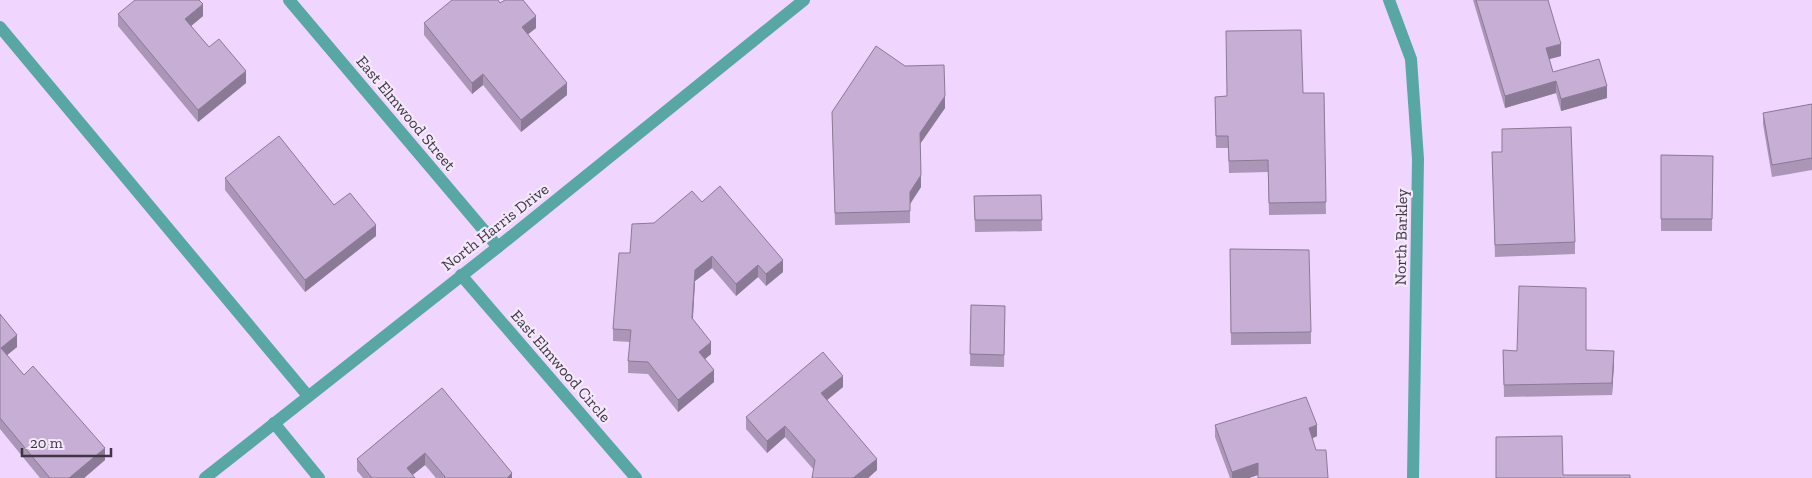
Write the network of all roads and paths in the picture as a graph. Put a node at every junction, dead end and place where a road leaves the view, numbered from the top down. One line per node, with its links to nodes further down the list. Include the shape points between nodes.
1 (289, 0): 5 (street, East Elmwood Street)
2 (804, 0): 5 (street, North Harris Drive)
3 (1389, 0): 12 (street, North Barkley, via 1411,59 1418,159)
4 (0, 27): 7 (street)
5 (498, 247): 6 (street, North Harris Drive)
6 (461, 275): 7 (street, North Harris Drive); 11 (street, East Elmwood Circle)
7 (308, 396): 8 (street, North Harris Drive)
8 (274, 423): 9 (street, North Harris Drive); 10 (street)
9 (205, 478)
10 (319, 478)
11 (636, 478)
12 (1414, 478)

